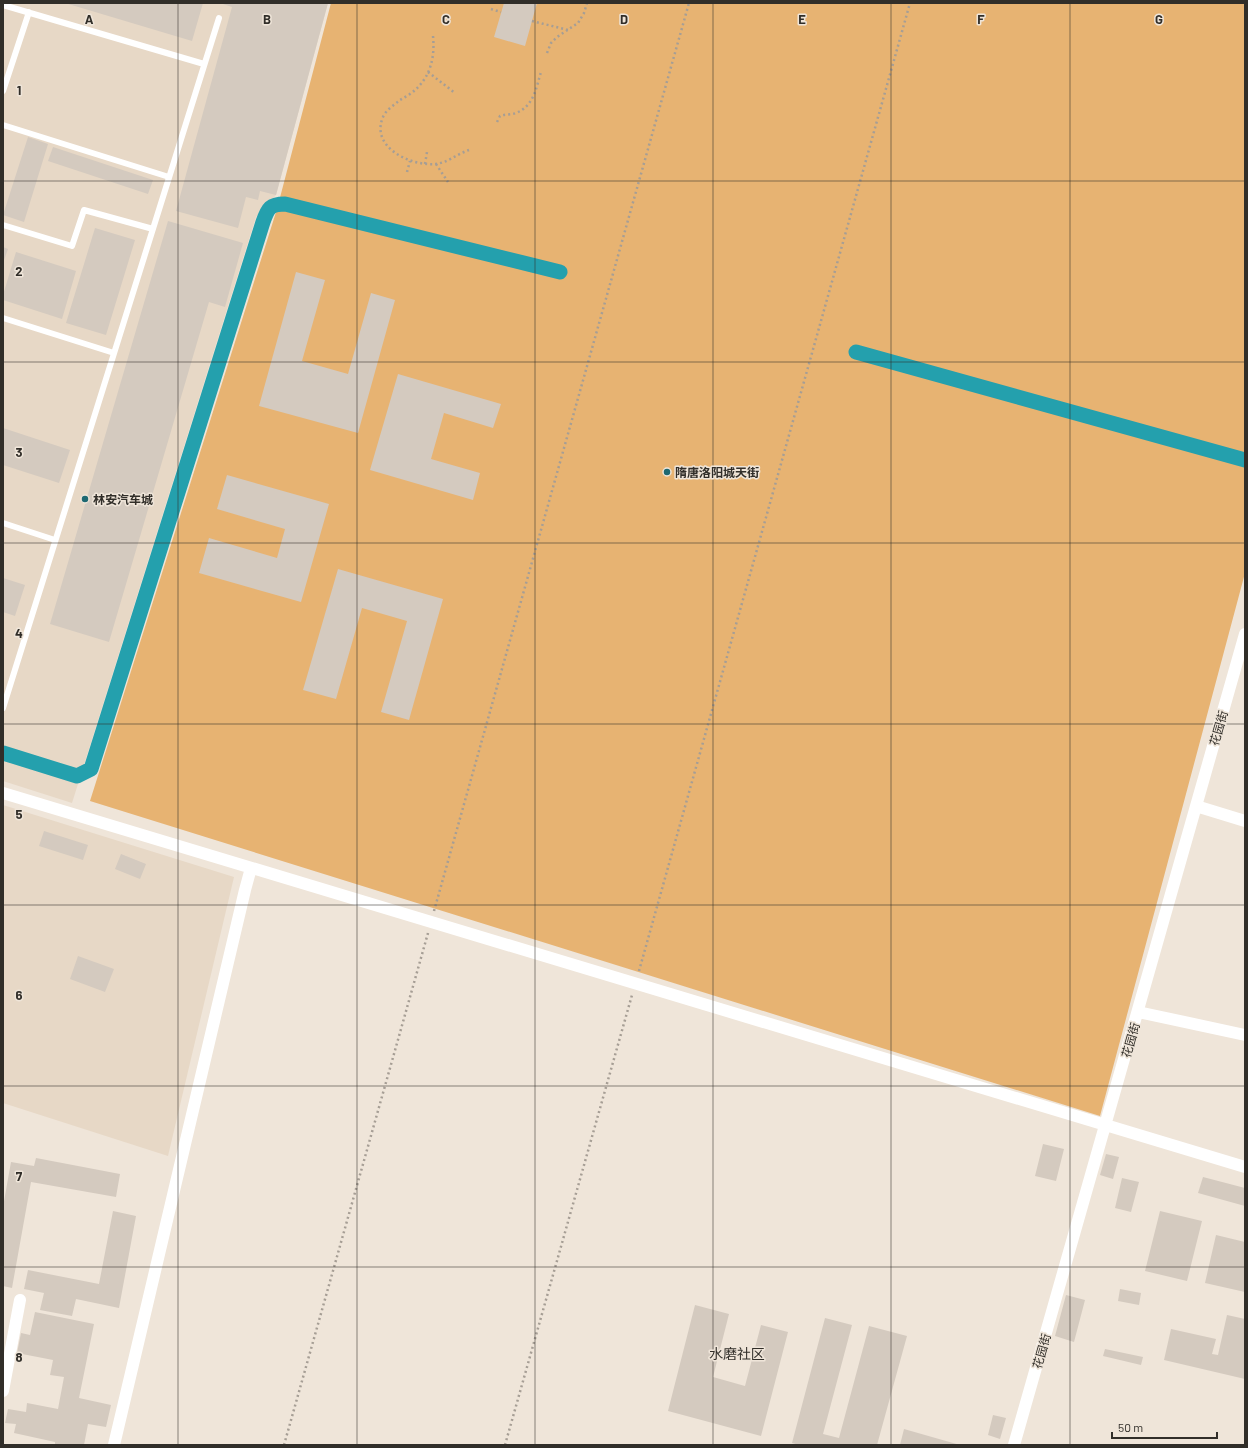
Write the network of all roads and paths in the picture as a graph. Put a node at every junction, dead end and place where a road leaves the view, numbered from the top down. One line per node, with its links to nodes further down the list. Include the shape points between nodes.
1 (587, 3): 10 (path, via 578,23)
2 (689, 3): 40 (path)
3 (910, 3): 41 (path)
4 (3, 5): 6 (lane)
5 (491, 9): 7 (path)
6 (29, 12): 13 (lane); 16 (lane)
7 (501, 12)
8 (219, 18): 13 (lane)
9 (532, 21): 10 (path)
10 (568, 30): 12 (path, via 551,43)
11 (433, 36): 14 (path, via 434,56)
12 (547, 53)
13 (204, 64): 26 (lane)
14 (428, 72): 17 (path); 22 (path, via 415,90 390,108 381,124 380,131 384,141 392,151)
15 (541, 72): 18 (path, via 531,102 524,109 500,116)
16 (3, 91)
17 (455, 93)
18 (497, 122)
19 (3, 125): 26 (lane)
20 (469, 150): 24 (path)
21 (426, 152): 23 (path)
22 (410, 161): 23 (path); 25 (path)
23 (425, 164): 24 (path)
24 (436, 164): 27 (path)
25 (407, 172)
26 (169, 176): 29 (lane)
27 (448, 182)
28 (3, 225): 29 (lane, via 72,246 84,210)
29 (153, 228): 31 (lane)
30 (3, 318): 31 (lane)
31 (114, 353): 33 (lane)
32 (3, 524): 33 (lane)
33 (55, 540): 35 (lane)
34 (1245, 634): 37 (street, 花园街)
35 (3, 708)
36 (3, 793): 39 (street)
37 (1196, 806): 38 (street); 42 (street, 花园街)
38 (1245, 821)
39 (251, 868): 40 (street); 48 (street)
40 (431, 922): 41 (street); 49 (path)
41 (635, 984): 44 (street); 50 (path)
42 (1138, 1012): 43 (street); 44 (street, 花园街)
43 (1245, 1035)
44 (1106, 1125): 45 (street); 51 (street, 花园街)
45 (1245, 1167)
46 (20, 1300): 47 (street)
47 (3, 1391)
48 (114, 1445)
49 (284, 1445)
50 (505, 1445)
51 (1014, 1445)

